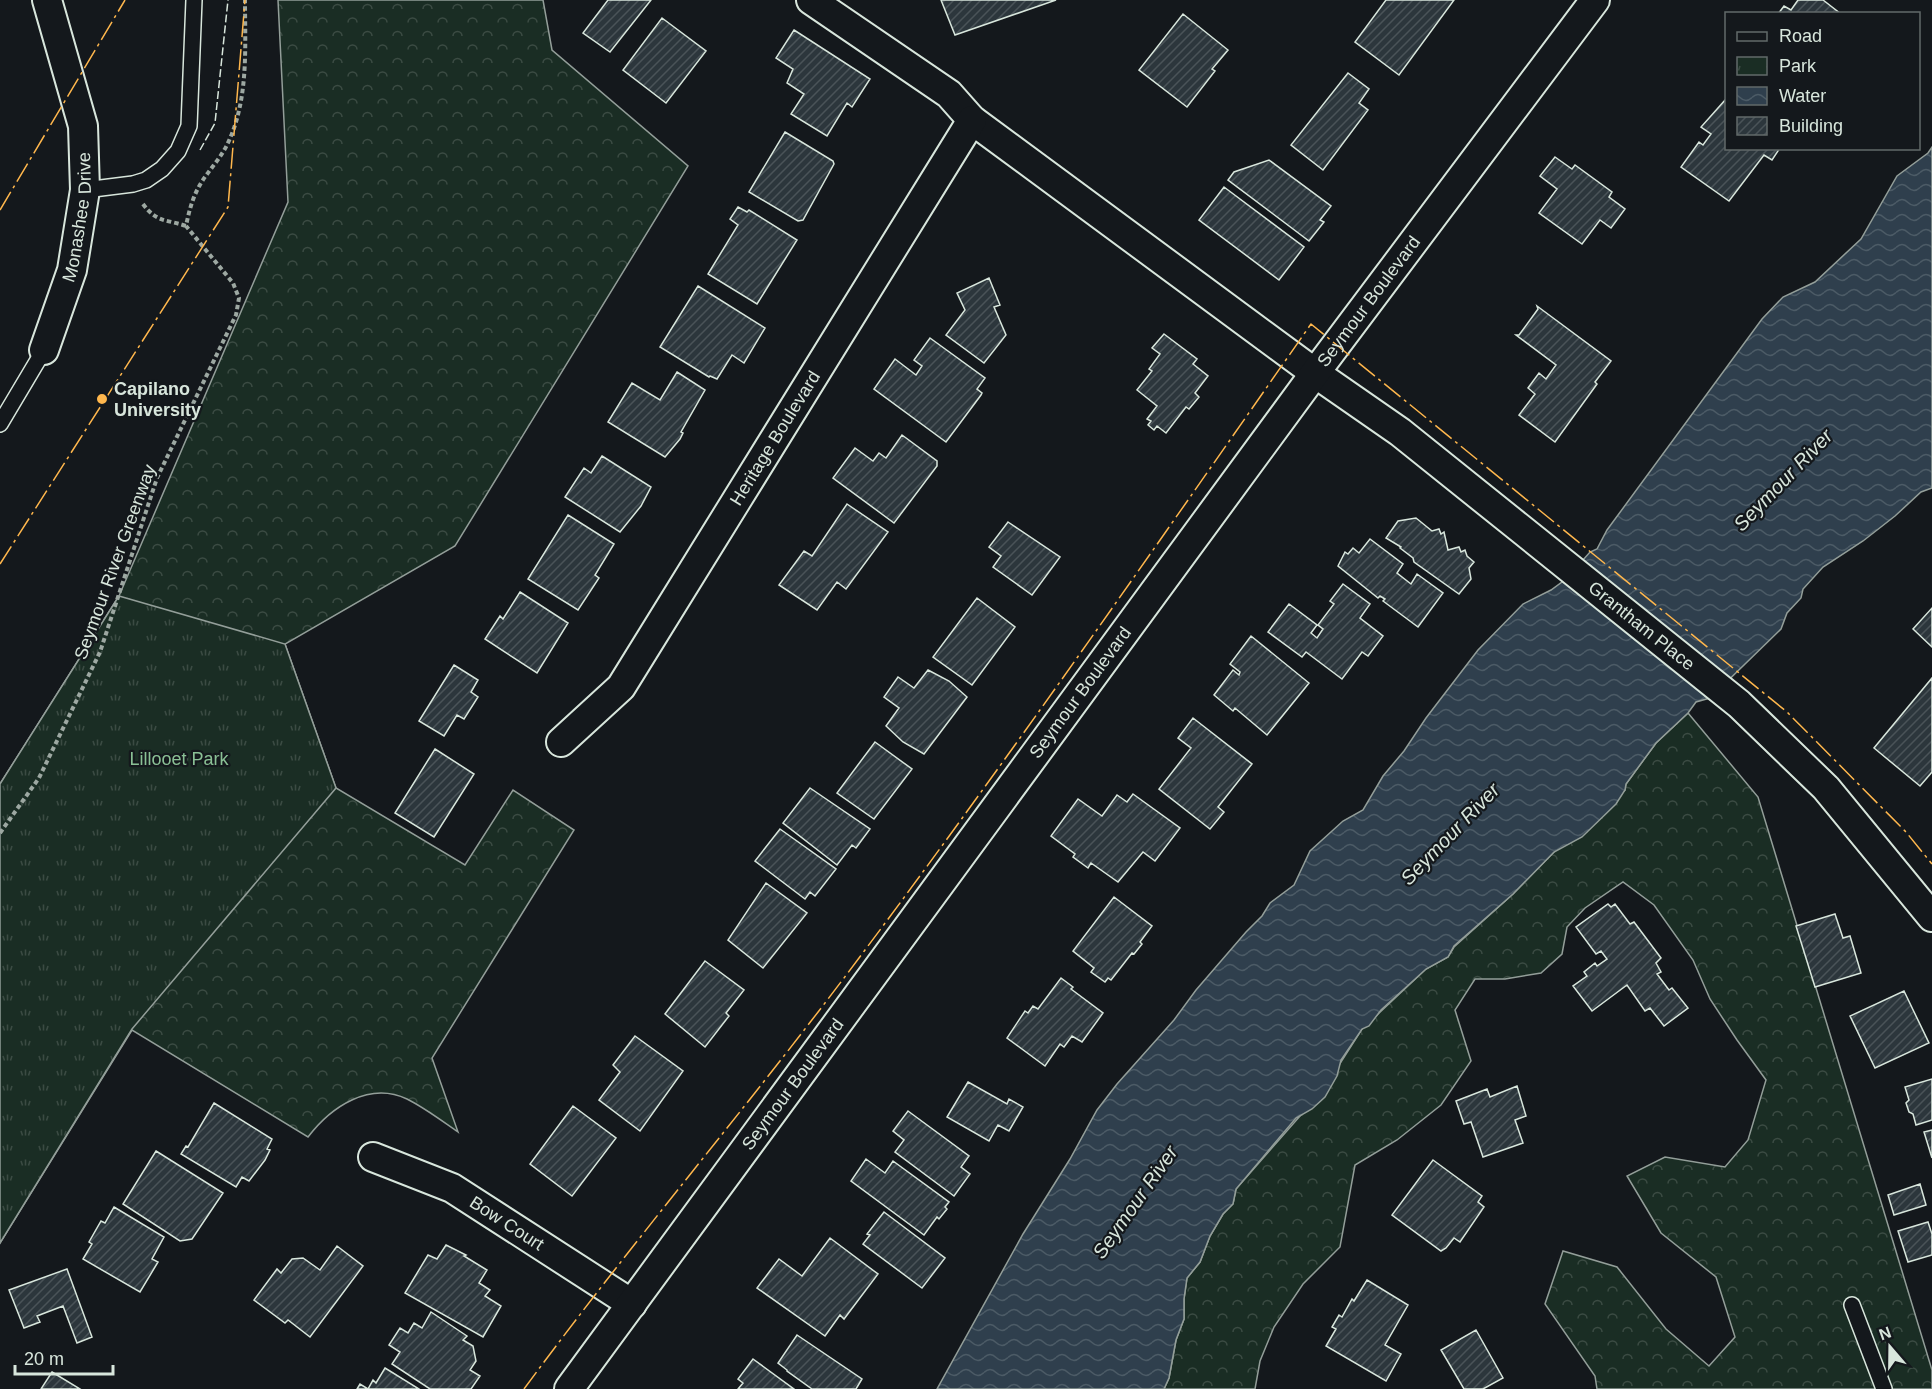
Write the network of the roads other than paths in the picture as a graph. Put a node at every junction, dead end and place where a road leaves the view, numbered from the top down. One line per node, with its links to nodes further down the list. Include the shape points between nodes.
1 (47, 0): 6 (street, Monashee Drive, via 83,126)
2 (194, 0): 6 (lane, via 189,126 178,151 146,180)
3 (1594, 0): 8 (street, Seymour Boulevard)
4 (824, 4): 5 (street, via 949,94)
5 (972, 120): 8 (street); 10 (street, Heritage Boulevard, via 621,687)
6 (84, 190): 7 (street, Monashee Drive, via 72,270)
7 (44, 350): 9 (lane, Monashee Drive)
8 (1315, 372): 11 (street, Grantham Place, via 1400,432 1740,704 1826,788); 13 (street, Seymour Boulevard)
9 (0, 424)
10 (561, 742)
11 (1932, 917)
12 (373, 1157): 13 (street, Bow Court, via 452,1188)
13 (632, 1304): 15 (street, Seymour Boulevard)
14 (1852, 1305): 16 (lane)
15 (569, 1389)
16 (1884, 1389)

